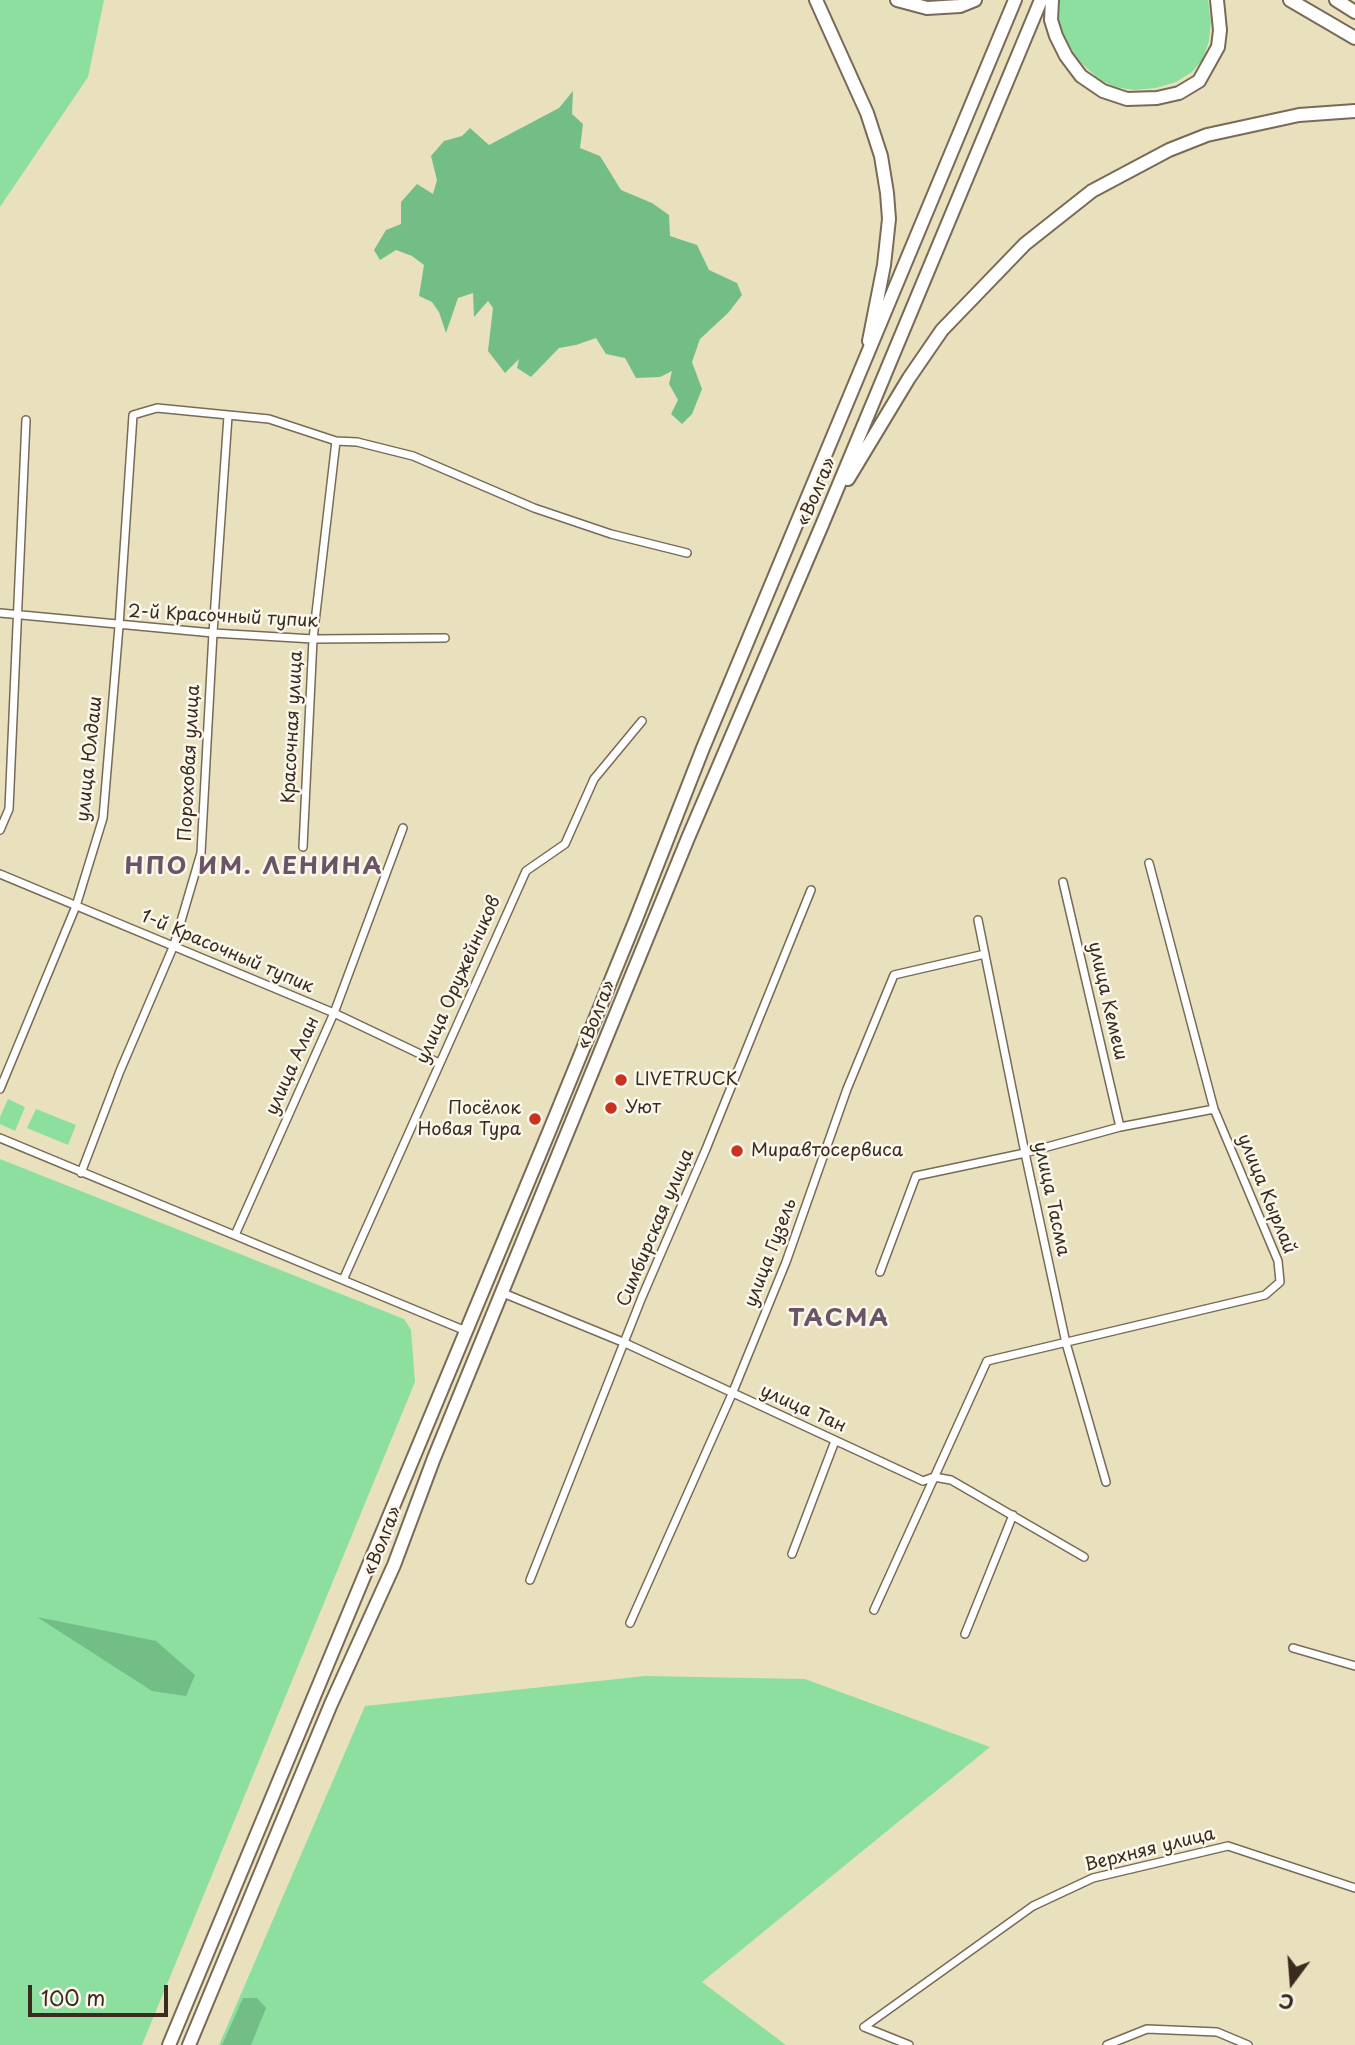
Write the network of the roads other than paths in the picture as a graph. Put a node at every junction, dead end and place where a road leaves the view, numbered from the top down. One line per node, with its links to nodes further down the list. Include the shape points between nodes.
1 (816, 0): 13 (main road, via 867,113 887,193 884,265)
2 (897, 0): 3 (main road, via 927,8)
3 (975, 0)
4 (1014, 0): 13 (main road, «Волга»)
5 (1041, 0): 17 (main road, «Волга»)
6 (1052, 0): 7 (main road, via 1056,36 1081,76 1103,91 1127,99 1179,93 1199,80 1218,47)
7 (1217, 0)
8 (1290, 0): 11 (main road)
9 (1336, 0): 10 (main road)
10 (1355, 12)
11 (1355, 38)
12 (1355, 111): 17 (main road, via 1299,115 1207,135 1092,191 1025,244 942,330)
13 (862, 371): 49 (main road, «Волга», via 713,722)
14 (228, 416): 16 (street, via 269,419); 21 (street, улица Юлдаш, via 157,408 133,415); 22 (street, Пороховая улица)
15 (26, 420): 20 (street)
16 (336, 440): 18 (street, via 413,456 534,508); 24 (street, Красочная улица)
17 (822, 525): 48 (main road, «Волга», via 688,838)
18 (687, 553)
19 (0, 613): 20 (street, 2-й Красочный тупик)
20 (19, 614): 21 (street, 2-й Красочный тупик); 27 (street, via 9,809)
21 (119, 626): 22 (street, 2-й Красочный тупик); 33 (street, улица Юлдаш, via 103,818)
22 (213, 634): 24 (street, 2-й Красочный тупик); 35 (street, Пороховая улица, via 201,853)
23 (444, 638): 24 (street, 2-й Красочный тупик)
24 (313, 639): 28 (street, Красочная улица)
25 (642, 721): 38 (street, улица Оружейников, via 594,779 565,844 526,871)
26 (403, 828): 37 (street, улица Алан)
27 (0, 830)
28 (303, 847)
29 (1149, 863): 40 (street, улица Кырлай)
30 (0, 874): 33 (street, 1-й Красочный тупик)
31 (1063, 882): 41 (street, улица Кемеш)
32 (811, 890): 50 (street, Симбирская улица)
33 (76, 906): 35 (street, 1-й Красочный тупик); 39 (street, улица Юлдаш)
34 (978, 920): 36 (street, улица Тасма)
35 (174, 946): 37 (street, 1-й Красочный тупик); 44 (street, Пороховая улица)
36 (985, 954): 43 (street, улица Тасма); 52 (street, улица Гузель, via 894,975)
37 (334, 1013): 38 (street, 1-й Красочный тупик); 45 (street, улица Алан)
38 (439, 1063): 47 (street, улица Оружейников)
39 (0, 1089)
40 (1214, 1109): 41 (street); 51 (street, улица Кырлай, via 1278,1261 1280,1282 1265,1295)
41 (1120, 1127): 43 (street)
42 (0, 1138): 44 (street)
43 (1025, 1153): 46 (street, via 916,1176); 51 (street, улица Тасма)
44 (81, 1173): 45 (street)
45 (234, 1235): 47 (street)
46 (880, 1272)
47 (343, 1280): 49 (street)
48 (503, 1293): 50 (street, улица Тан); 67 (main road, «Волга», via 394,1565)
49 (466, 1331): 66 (main road, «Волга»)
50 (625, 1343): 52 (street, улица Тан); 59 (street, Симбирская улица)
51 (1066, 1343): 54 (street, улица Кырлай, via 987,1361); 55 (street, улица Тасма)
52 (732, 1394): 53 (street, улица Тан); 61 (street, улица Гузель)
53 (835, 1441): 54 (street, улица Тан, via 923,1481); 57 (street)
54 (934, 1477): 56 (street, улица Тан, via 951,1480); 60 (street)
55 (1106, 1482)
56 (1013, 1515): 58 (street, улица Тан); 62 (street)
57 (792, 1554)
58 (1084, 1557)
59 (530, 1580)
60 (874, 1610)
61 (630, 1623)
62 (965, 1634)
63 (1293, 1648): 64 (street)
64 (1355, 1666)
65 (1355, 1888): 68 (street, Верхняя улица, via 1228,1846 1093,1878 1033,1906 864,2027)
66 (169, 2045)
67 (189, 2045)
68 (909, 2045)
69 (1107, 2045): 70 (street, via 1147,2029 1217,2032)
70 (1248, 2045)

